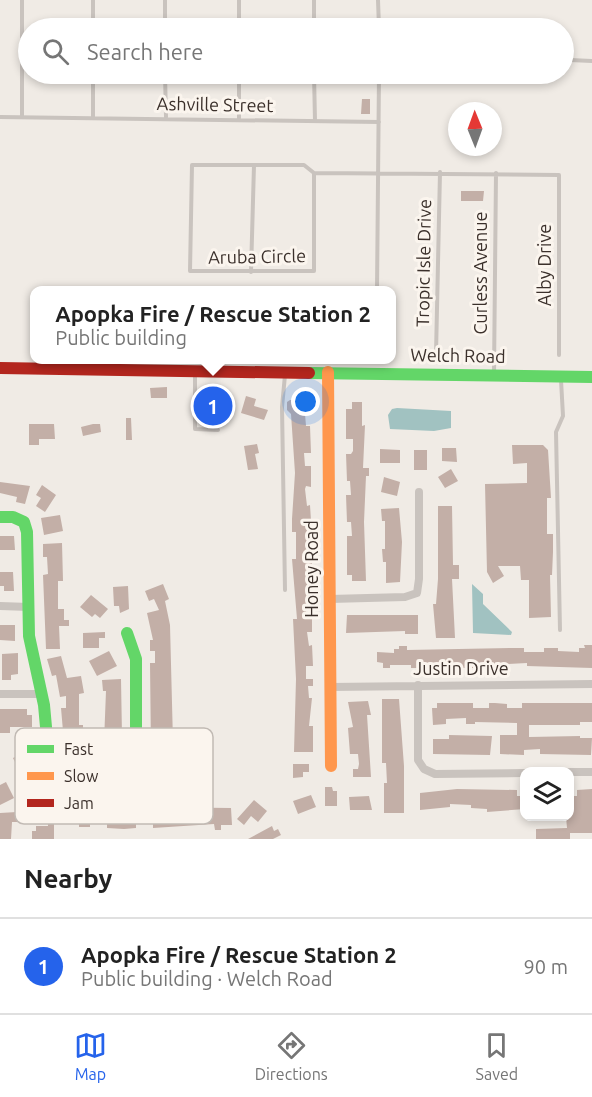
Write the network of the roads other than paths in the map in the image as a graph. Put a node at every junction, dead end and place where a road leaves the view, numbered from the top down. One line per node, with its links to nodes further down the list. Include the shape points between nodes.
1 (22, 0): 7 (lane)
2 (93, 0): 8 (lane)
3 (165, 0): 9 (lane)
4 (239, 0): 10 (lane)
5 (314, 0): 11 (lane)
6 (378, 0): 12 (lane)
7 (22, 18)
8 (93, 18)
9 (165, 18)
10 (239, 18)
11 (314, 18)
12 (379, 18)
13 (574, 60): 14 (lane)
14 (592, 61)
15 (22, 84): 22 (lane)
16 (93, 84): 23 (lane)
17 (165, 84): 24 (lane)
18 (239, 84): 25 (lane)
19 (314, 84): 26 (lane)
20 (379, 84): 27 (lane)
21 (0, 117): 22 (lane, Ashville Street)
22 (22, 117): 23 (lane, Ashville Street)
23 (93, 117): 24 (lane, Ashville Street)
24 (165, 117): 25 (lane, Ashville Street)
25 (239, 118): 26 (lane, Ashville Street)
26 (315, 121): 27 (lane, Ashville Street)
27 (379, 122): 29 (lane)
28 (254, 165): 32 (lane, Aruba Circle, via 304,165); 33 (lane); 33 (lane, Aruba Circle, via 192,165 190,271)
29 (377, 172): 30 (lane); 32 (lane); 34 (lane)
30 (440, 172): 31 (lane); 35 (lane, Tropic Isle Drive)
31 (496, 172): 36 (lane, Alby Drive, via 559,175); 41 (lane, Curless Avenue)
32 (314, 173): 33 (lane, Aruba Circle, via 314,271)
33 (251, 272)
34 (377, 286)
35 (436, 354)
36 (559, 355)
37 (0, 368): 38 (street, Welch Road)
38 (195, 371): 39 (street, Welch Road); 44 (lane, via 195,429)
39 (286, 372): 40 (street, Welch Road); 47 (lane, via 282,383)
40 (328, 372): 41 (street, Welch Road); 48 (street, Honey Road)
41 (494, 375): 42 (street, Welch Road)
42 (560, 376): 43 (street, Welch Road); 51 (lane, via 563,416 556,432)
43 (592, 376)
44 (219, 430)
45 (419, 492): 48 (street, via 417,593 405,597)
46 (0, 517): 50 (street, via 24,522)
47 (285, 590)
48 (330, 599): 55 (street, Honey Road)
49 (0, 606): 50 (street)
50 (29, 607): 57 (street, via 28,636)
51 (560, 630)
52 (127, 633): 59 (street, via 136,659)
53 (592, 684): 54 (street, Justin Drive)
54 (418, 685): 55 (street, Justin Drive); 63 (street, via 418,760 424,769 435,774)
55 (330, 687): 60 (street, Honey Road)
56 (0, 694): 57 (street)
57 (40, 694): 58 (street)
58 (45, 728)
59 (136, 728)
60 (331, 766)
61 (574, 772): 62 (street)
62 (592, 772)
63 (520, 773)

